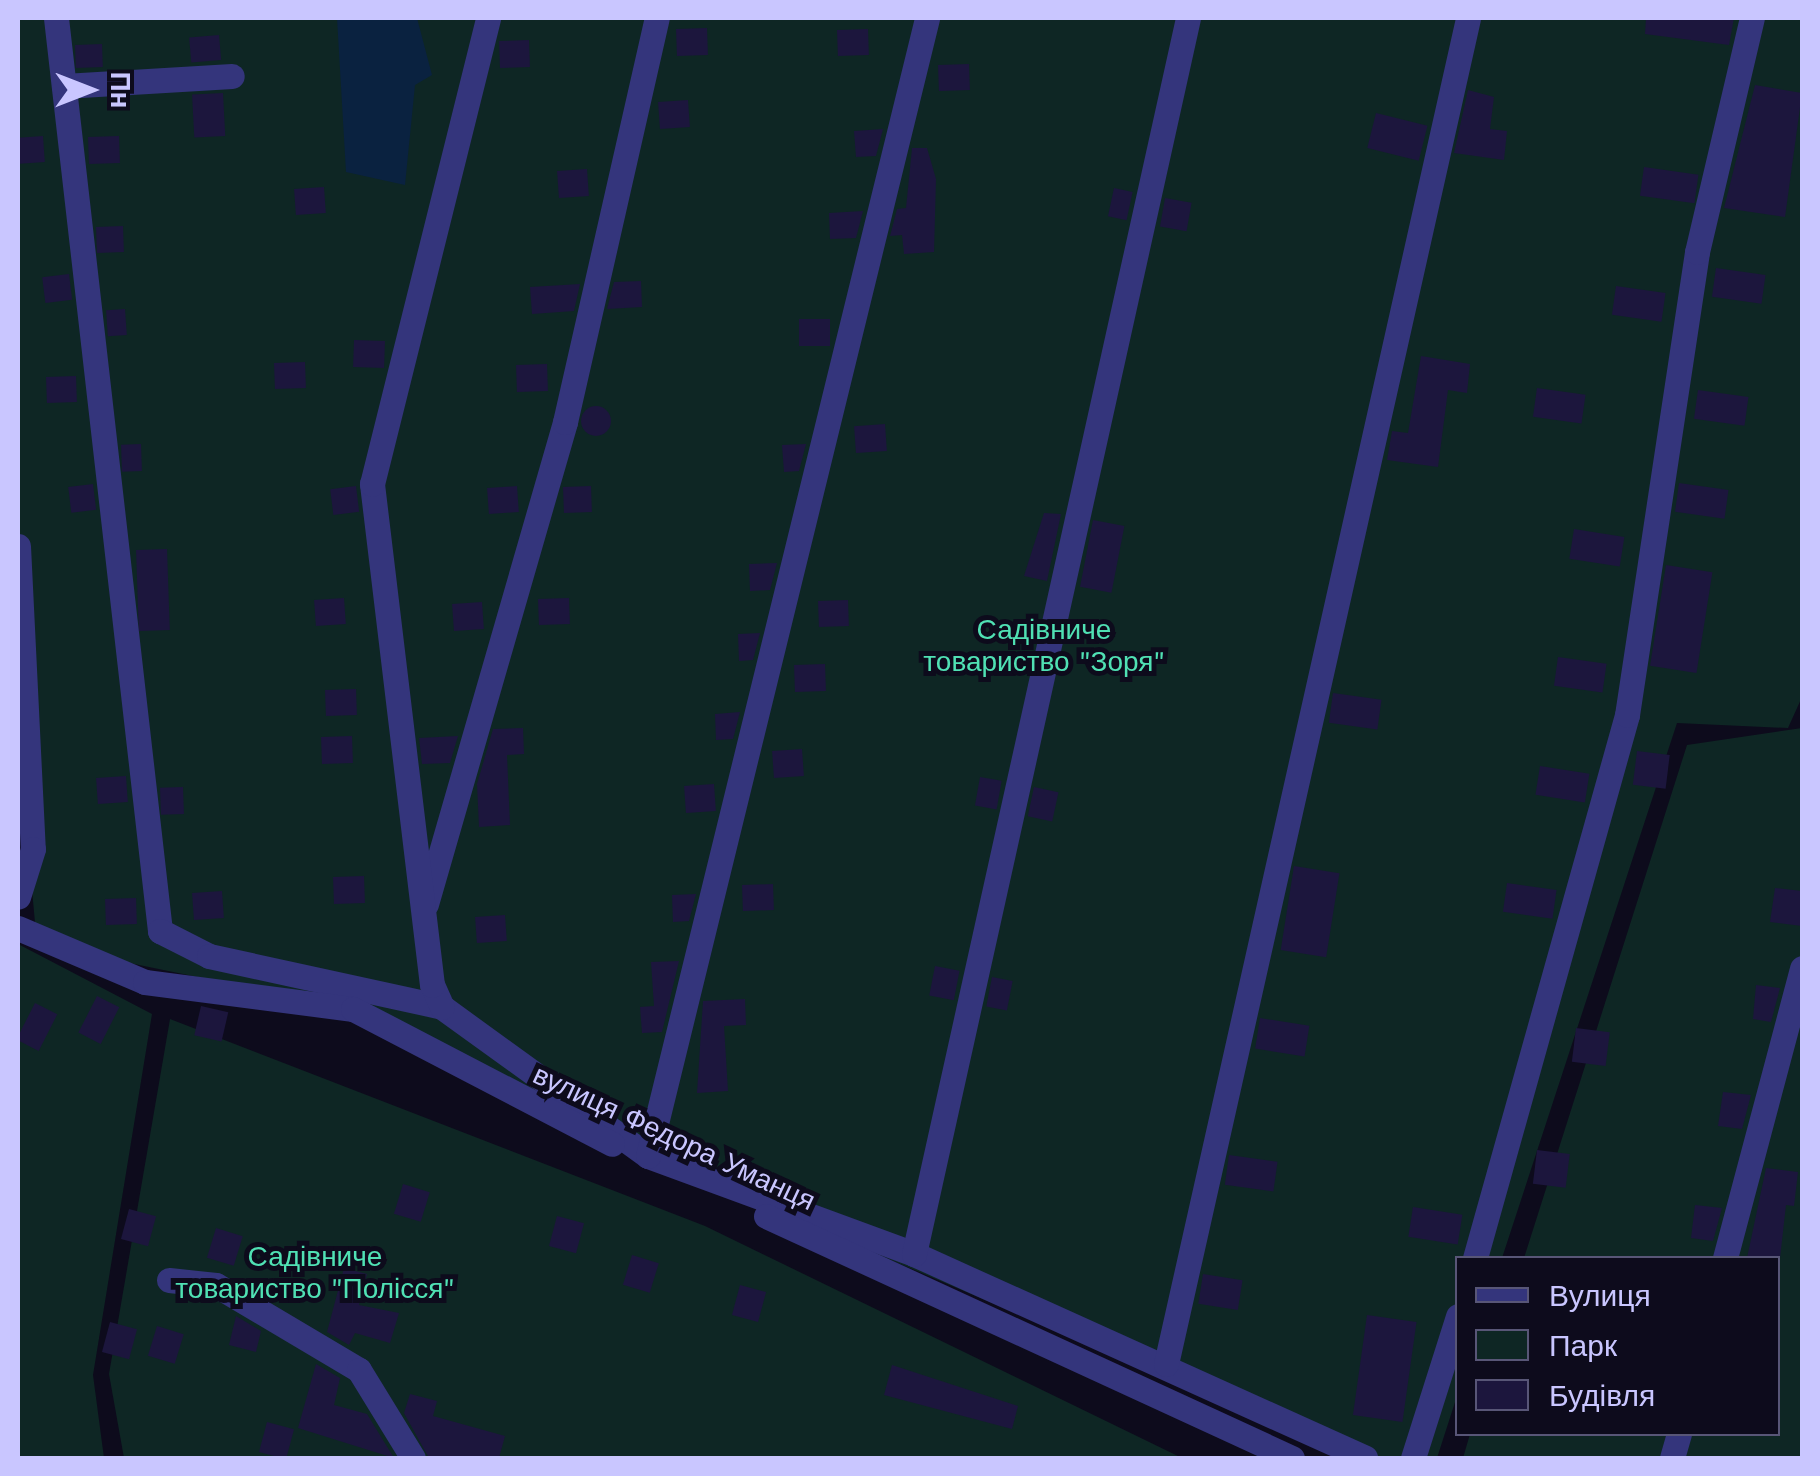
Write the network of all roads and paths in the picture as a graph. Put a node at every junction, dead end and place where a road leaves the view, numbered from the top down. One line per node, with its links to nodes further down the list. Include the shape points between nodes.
1 (56, 18): 9 (street)
2 (488, 18): 12 (street, via 372,484)
3 (657, 18): 12 (street, via 565,422)
4 (928, 18): 16 (street)
5 (1188, 18): 17 (street)
6 (1468, 18): 22 (street)
7 (1752, 18): 18 (street, via 1697,252 1627,715)
8 (232, 76): 9 (street)
9 (64, 86): 15 (street, via 160,932 209,956)
10 (18, 546): 11 (street, via 33,850)
11 (18, 897)
12 (423, 914): 15 (street)
13 (18, 928): 24 (street, вулиця Федора Уманця, via 145,982 353,1009 585,1132)
14 (1802, 968): 19 (street)
15 (442, 1006): 16 (street)
16 (648, 1156): 17 (street)
17 (914, 1254): 22 (street)
18 (1476, 1256)
19 (1726, 1256)
20 (169, 1280): 23 (street, via 216,1285 359,1370)
21 (1455, 1325): 26 (street)
22 (1166, 1364): 25 (street)
23 (414, 1458)
24 (1292, 1458)
25 (1365, 1458)
26 (1413, 1458)

